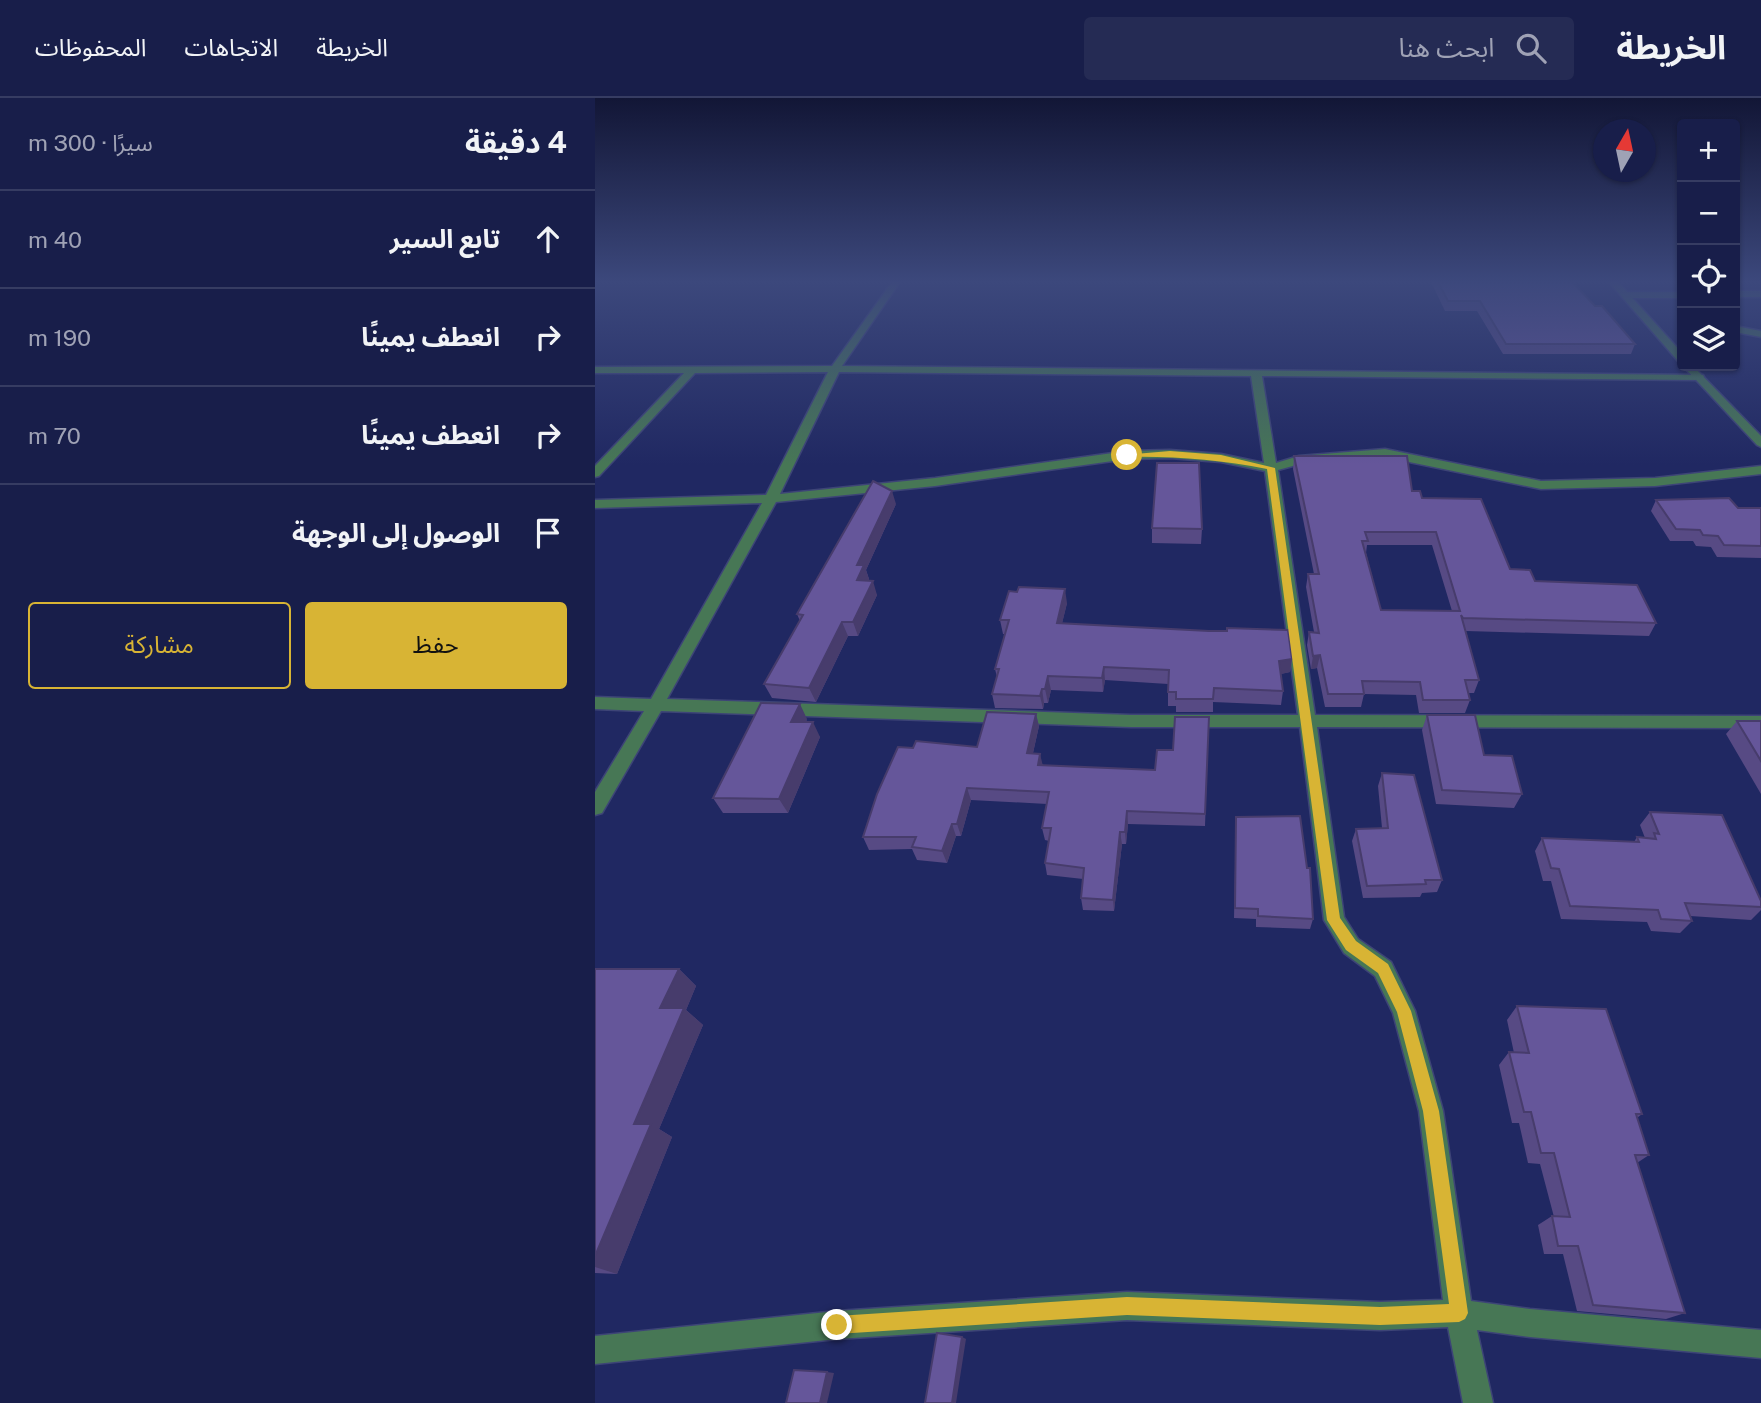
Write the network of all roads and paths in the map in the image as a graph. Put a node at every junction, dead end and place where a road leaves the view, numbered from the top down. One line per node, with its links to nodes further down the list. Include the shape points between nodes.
1 (853, 343): 2 (street)
2 (835, 369): 4 (street); 6 (street); 12 (street)
3 (595, 370): 4 (street)
4 (692, 370): 11 (street)
5 (1693, 371): 7 (street)
6 (1256, 373): 7 (street); 9 (street)
7 (1699, 377): 8 (street)
8 (1761, 443)
9 (1271, 468): 10 (street, via 1299,460 1385,453 1541,485 1655,482); 12 (street, via 1221,458 1127,455); 17 (street)
10 (1761, 470)
11 (595, 472)
12 (771, 499): 13 (street); 15 (street)
13 (595, 504)
14 (595, 703): 15 (street)
15 (656, 705): 17 (street); 18 (street)
16 (1761, 722): 17 (street)
17 (1308, 723): 19 (street, via 1333,920 1351,946 1383,969 1404,1011 1431,1111)
18 (595, 808)
19 (1459, 1313): 20 (street); 21 (street, via 1380,1316 1127,1306 837,1325); 22 (street)
20 (1761, 1344)
21 (595, 1350)
22 (1478, 1403)

